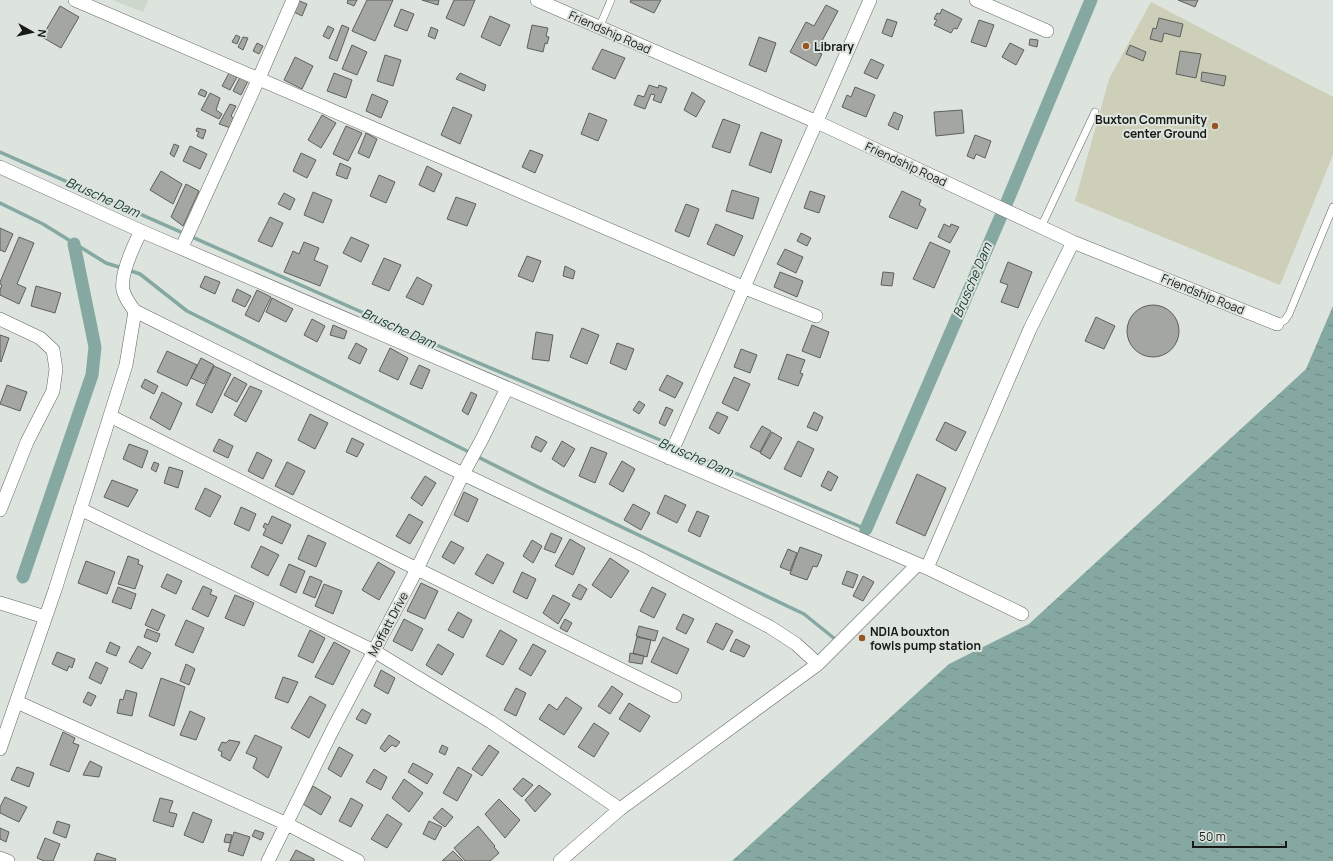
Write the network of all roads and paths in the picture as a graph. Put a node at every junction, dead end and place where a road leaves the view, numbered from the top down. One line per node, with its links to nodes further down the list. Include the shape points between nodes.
1 (75, 0): 9 (street)
2 (293, 0): 9 (street)
3 (536, 0): 7 (street, Friendship Road)
4 (611, 0): 7 (lane)
5 (870, 0): 11 (street)
6 (976, 0): 8 (street)
7 (600, 28): 11 (street, Friendship Road)
8 (1047, 31)
9 (259, 78): 17 (street); 18 (street)
10 (1095, 112): 14 (lane)
11 (817, 122): 14 (street, Friendship Road); 18 (street)
12 (0, 168): 15 (street)
13 (1333, 207): 22 (lane, via 1289,314 1285,320)
14 (1041, 227): 16 (street, Friendship Road)
15 (140, 231): 17 (street); 19 (street, via 123,279 126,300)
16 (1073, 242): 22 (street, Friendship Road); 29 (street, via 1030,328)
17 (182, 248): 23 (street)
18 (745, 288): 20 (street); 25 (street)
19 (135, 311): 24 (street, via 126,365); 26 (street)
20 (816, 316)
21 (0, 319): 28 (street, via 40,338 53,350 56,369 53,391 27,442)
22 (1277, 324)
23 (507, 388): 25 (street); 26 (street, Moffatt Drive)
24 (110, 416): 27 (street); 30 (street)
25 (673, 450): 29 (street)
26 (465, 470): 30 (street, Moffatt Drive); 35 (street, via 770,627 796,644)
27 (80, 509): 33 (street); 34 (street)
28 (0, 510)
29 (922, 567): 32 (street); 35 (street)
30 (417, 569): 34 (street, Moffatt Drive); 36 (street)
31 (0, 603): 33 (street)
32 (1022, 614)
33 (45, 618): 37 (street)
34 (374, 651): 39 (street, via 491,722); 40 (street, Moffatt Drive)
35 (818, 664): 39 (street)
36 (675, 696)
37 (17, 702): 38 (street); 40 (street)
38 (0, 749)
39 (620, 809): 45 (street)
40 (286, 824): 43 (street, Moffatt Drive); 44 (street)
41 (0, 858): 42 (street)
42 (8, 861)
43 (268, 861)
44 (358, 861)
45 (560, 861)

